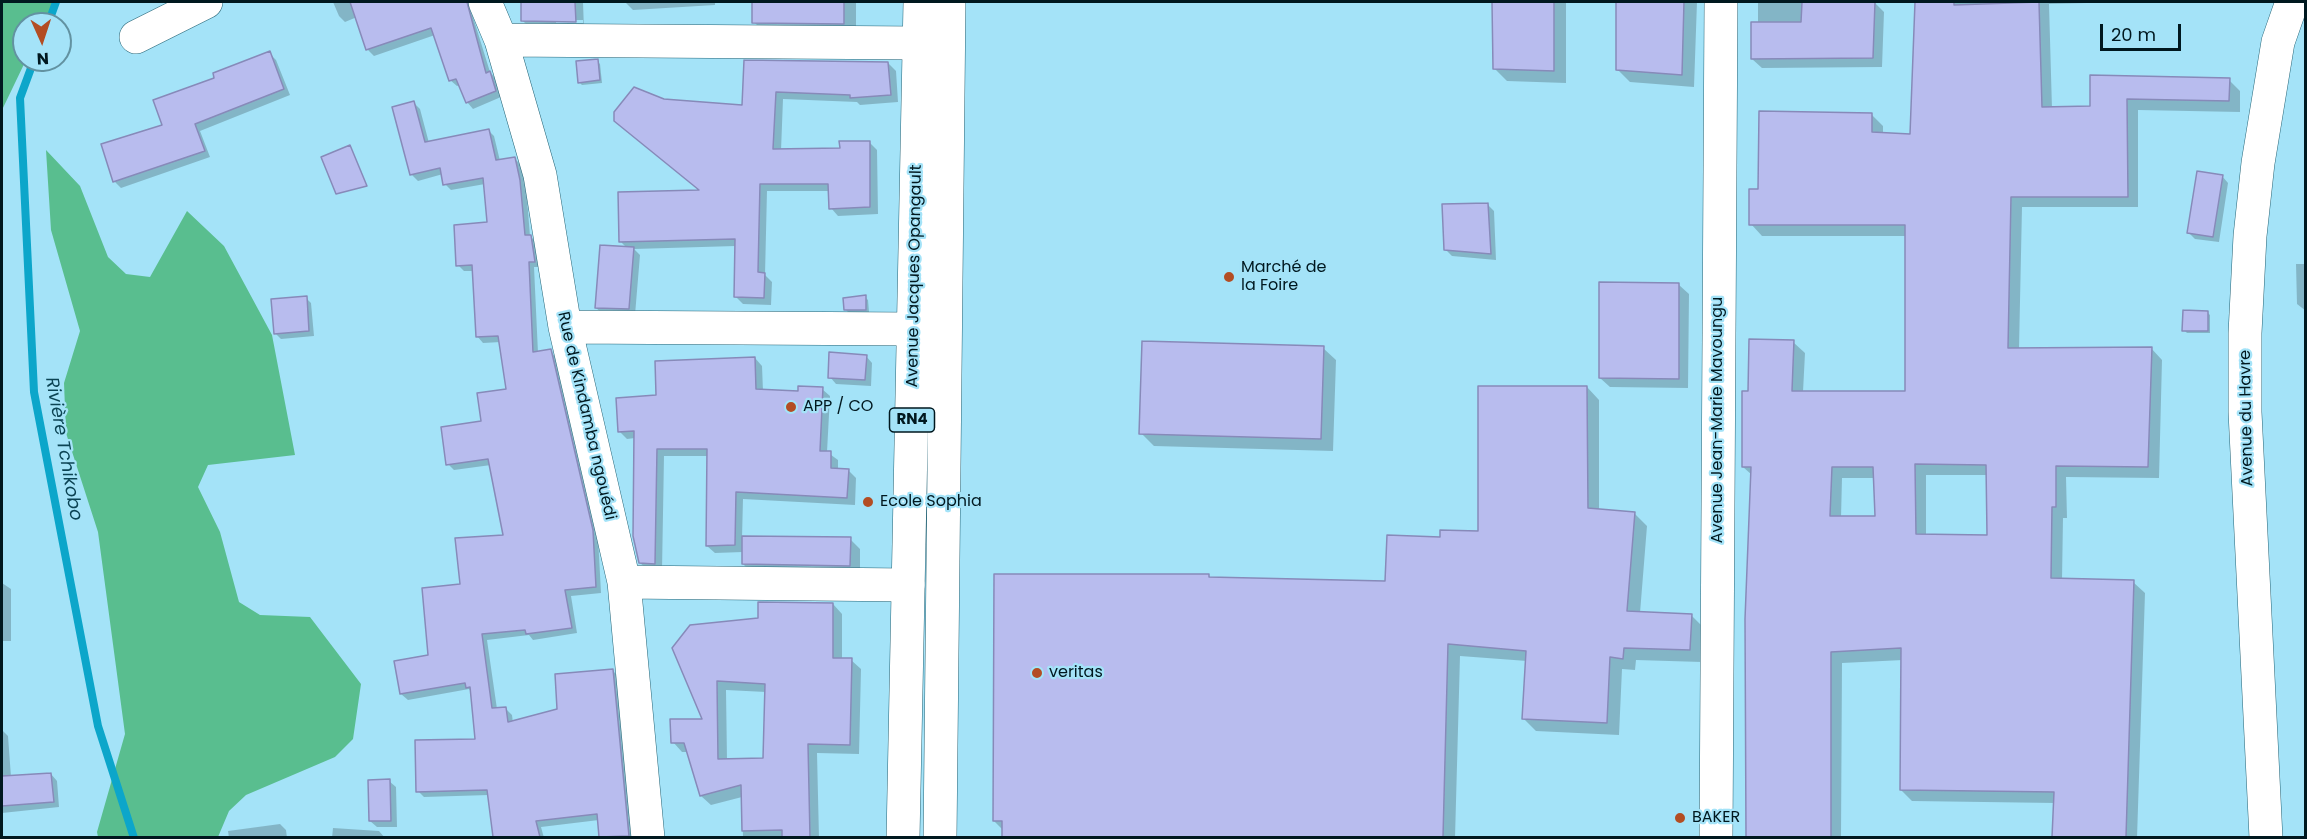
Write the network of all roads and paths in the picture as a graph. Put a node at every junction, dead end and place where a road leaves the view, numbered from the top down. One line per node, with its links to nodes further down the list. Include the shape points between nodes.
1 (206, 2): 7 (main road)
2 (485, 2): 8 (main road, Rue de Kindamba ngouédi)
3 (920, 2): 9 (main road, Avenue Jacques Opangault / RN4)
4 (949, 2): 16 (main road, RN4)
5 (1721, 2): 17 (main road, Avenue Jean-Marie Mavoungu)
6 (2292, 2): 18 (main road, Avenue du Havre, via 2278,42 2261,143 2250,236 2245,333)
7 (136, 37)
8 (501, 40): 9 (main road); 10 (main road, Rue de Kindamba ngouédi, via 540,175)
9 (920, 43): 11 (main road, Avenue Jacques Opangault / RN4)
10 (564, 327): 11 (main road); 12 (main road, Rue de Kindamba ngouédi)
11 (914, 329): 13 (main road, Avenue Jacques Opangault / RN4)
12 (624, 582): 13 (main road); 14 (main road, Rue de Kindamba ngouédi)
13 (908, 585): 15 (main road, Avenue Jacques Opangault / RN4)
14 (648, 837)
15 (903, 837)
16 (940, 837)
17 (1716, 837)
18 (2266, 837)

